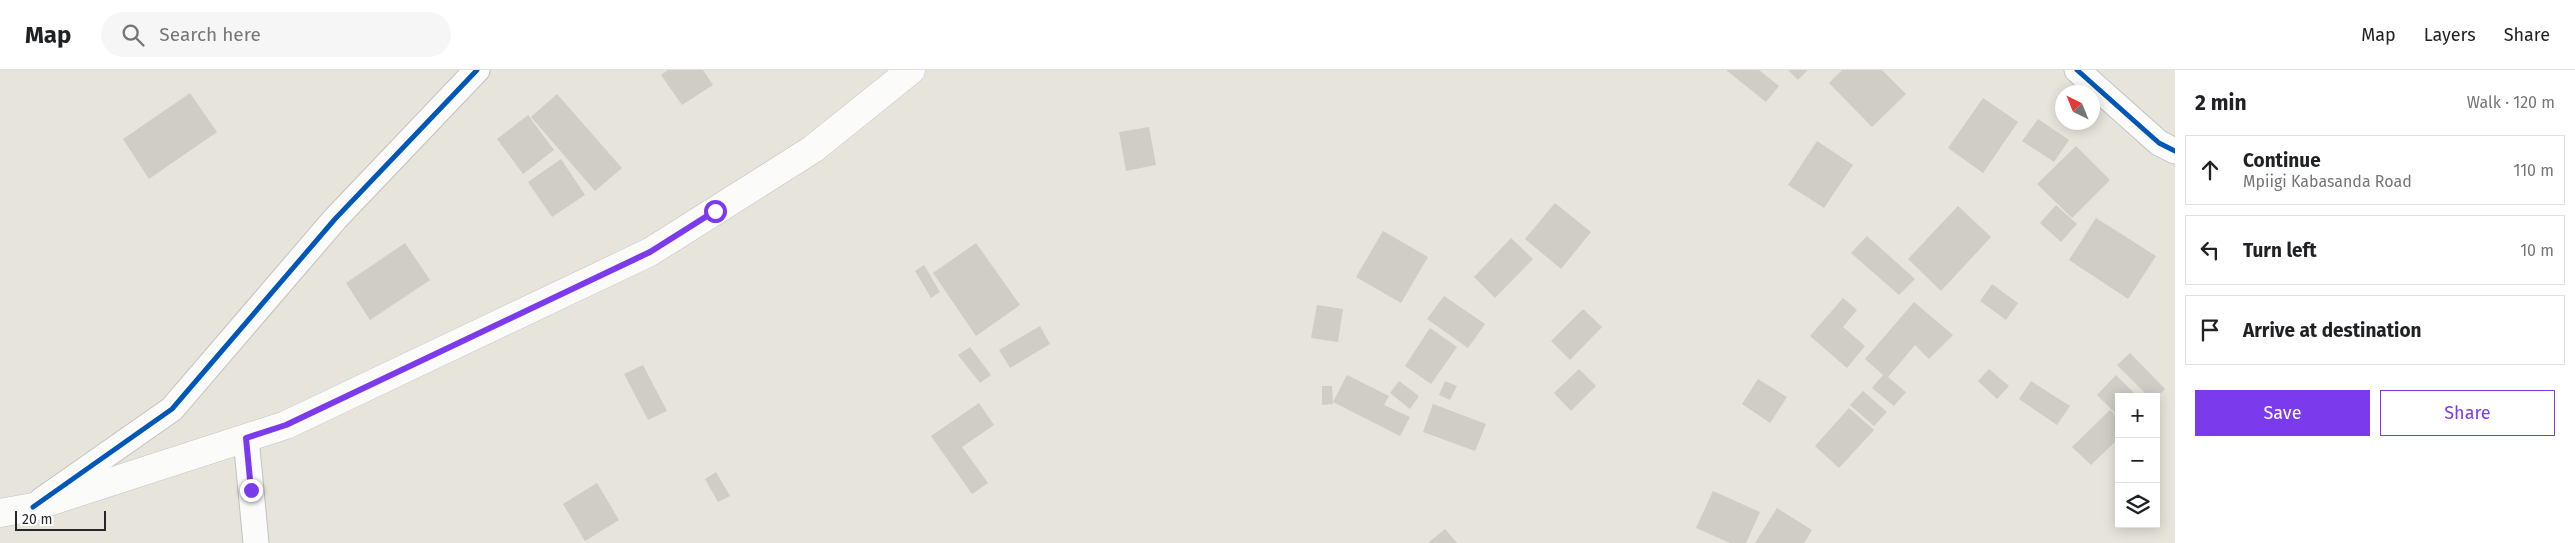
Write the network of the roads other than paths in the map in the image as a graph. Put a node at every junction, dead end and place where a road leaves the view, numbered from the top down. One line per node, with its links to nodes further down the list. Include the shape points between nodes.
1 (477, 70): 6 (street, via 335,219 172,409)
2 (911, 70): 5 (main road, via 813,149 650,252 286,425)
3 (2077, 70): 4 (street, via 2160,143)
4 (2175, 151)
5 (246, 438): 6 (main road); 8 (street)
6 (33, 507): 7 (main road)
7 (0, 513)
8 (256, 543)

